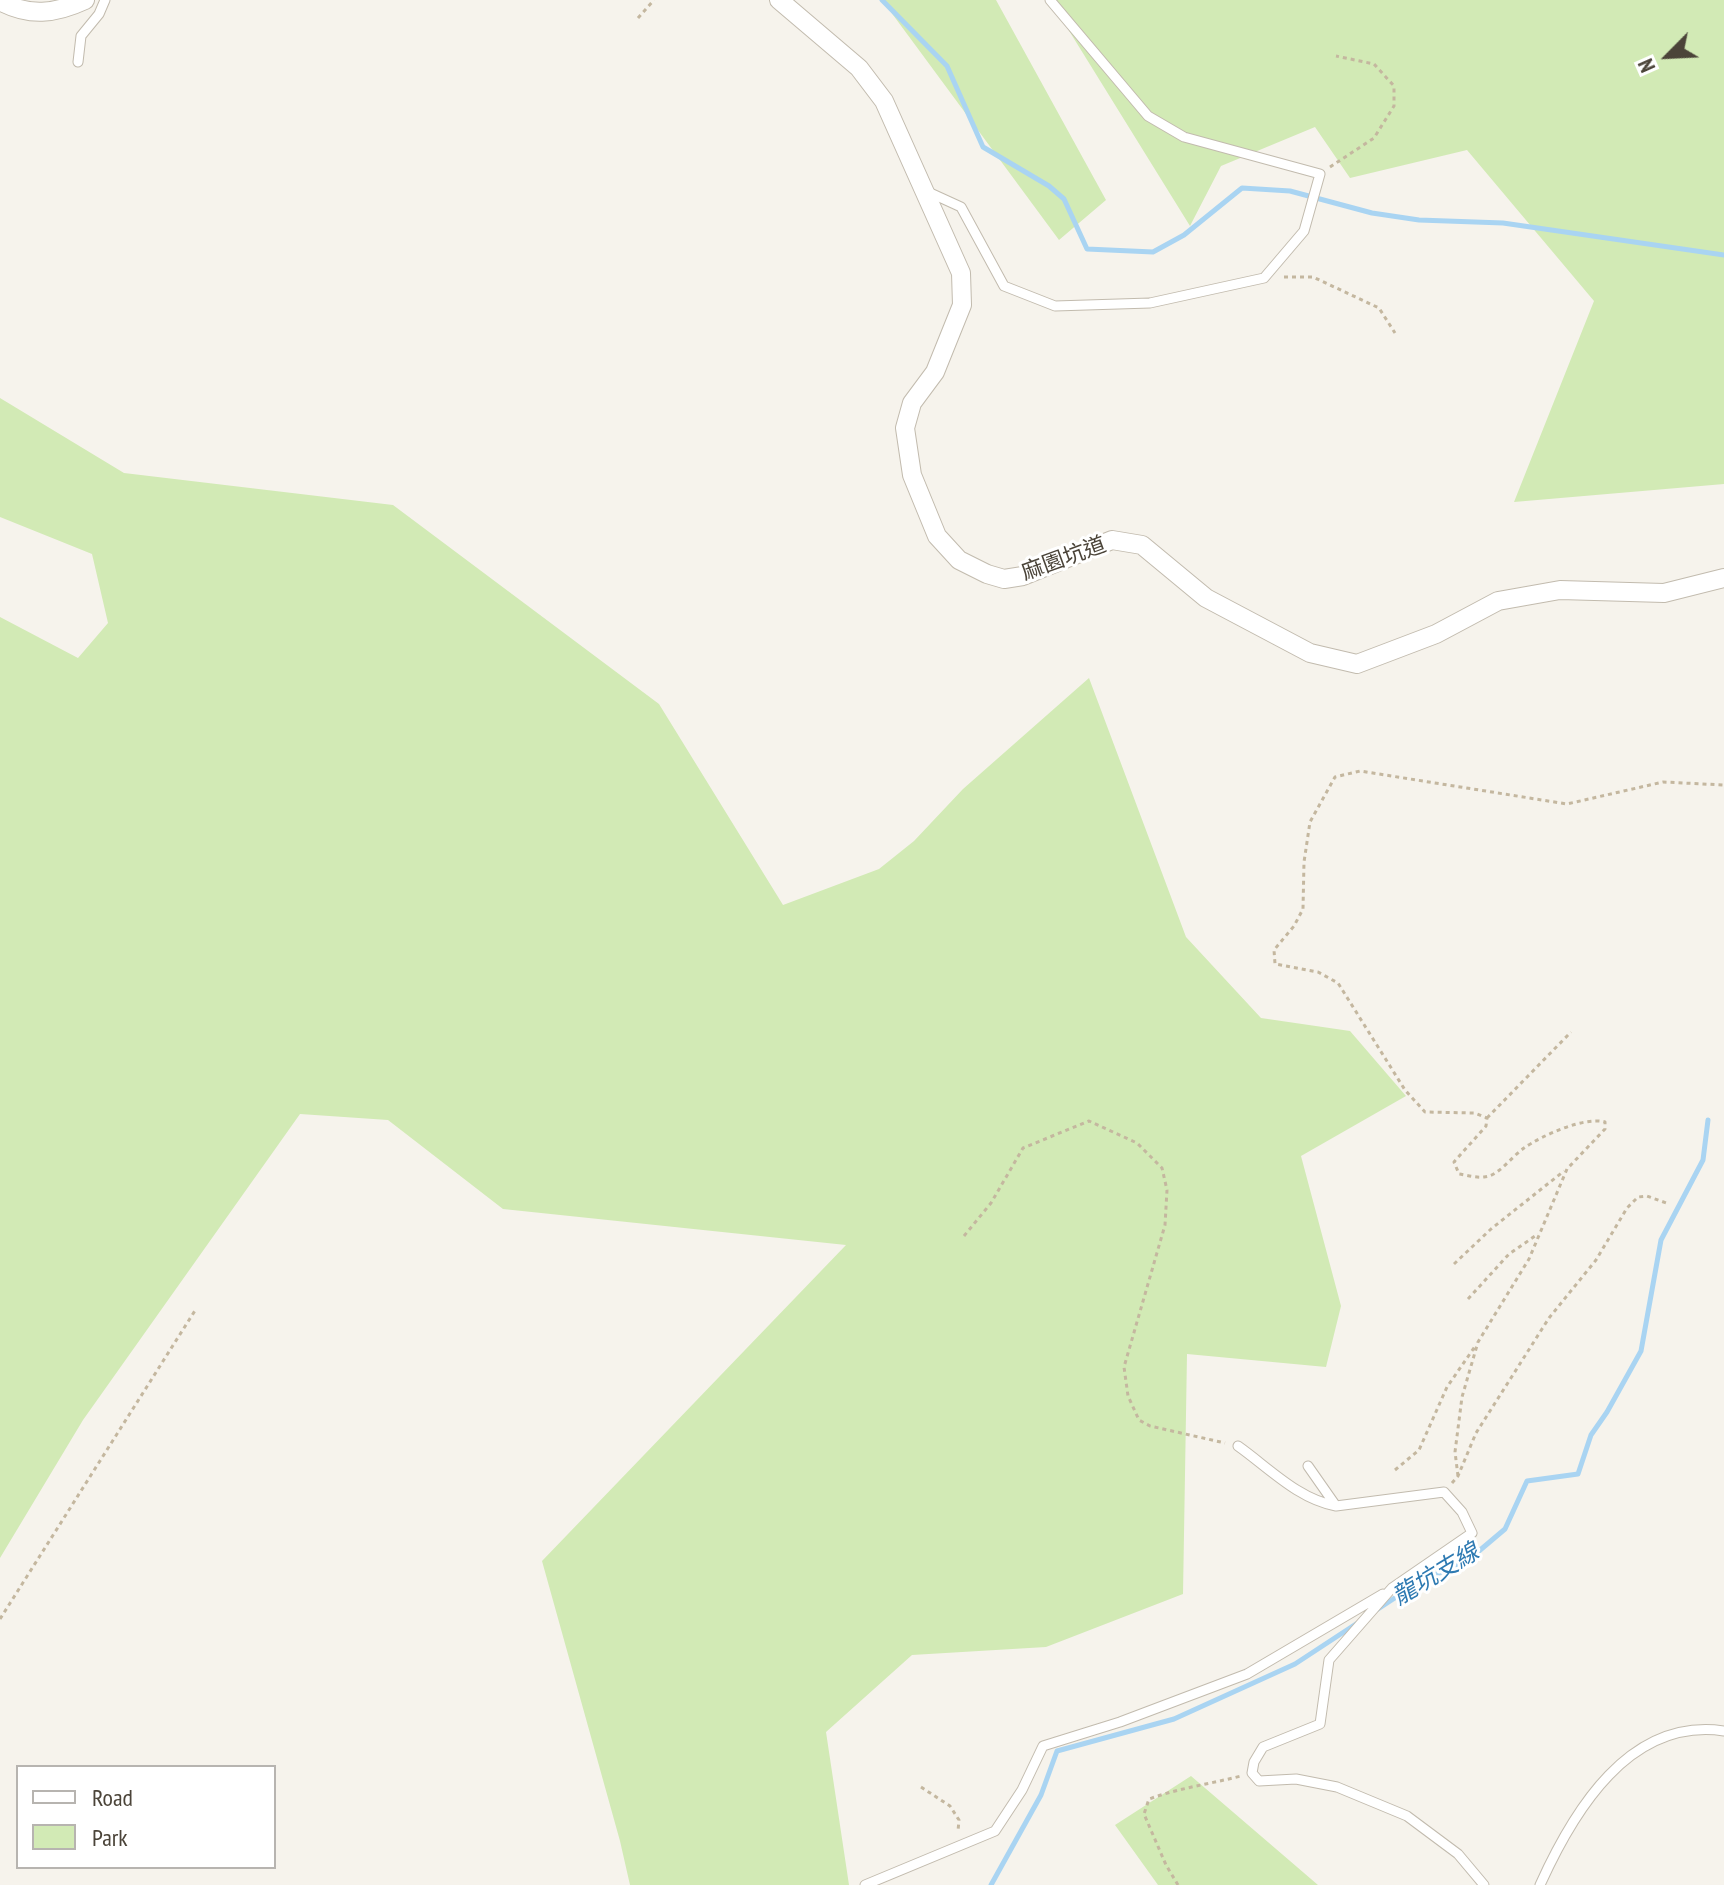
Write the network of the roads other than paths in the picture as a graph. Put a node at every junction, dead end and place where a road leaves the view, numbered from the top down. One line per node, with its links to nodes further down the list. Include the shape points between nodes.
1 (85, 0): 5 (street, via 62,11 18,11)
2 (105, 0): 6 (lane, via 81,36)
3 (779, 0): 7 (street, 麻園坑道, via 859,68 884,101)
4 (1050, 0): 7 (lane, via 1148,116 1184,137 1320,174 1304,231 1264,278 1150,303 1055,306 1004,286 961,207)
5 (0, 1)
6 (78, 62)
7 (923, 190): 8 (street, 麻園坑道, via 961,273 962,305 935,372 912,403 905,428 912,475 937,536 959,560 987,574 1004,579 1023,576 1112,540 1142,545 1206,598 1310,653 1357,664 1436,634 1498,601 1560,590 1664,593)
8 (1724, 578)
9 (1238, 1446): 11 (lane, via 1303,1496)
10 (1308, 1466): 11 (lane)
11 (1336, 1506): 12 (lane, via 1444,1492 1462,1512 1472,1533)
12 (1392, 1588): 14 (lane, via 1247,1674 1043,1746 995,1831); 15 (lane, via 1329,1660 1320,1724 1263,1747 1252,1773 1259,1781 1296,1779 1337,1787 1407,1816 1458,1854)
13 (1724, 1731): 16 (lane, via 1705,1728 1664,1738 1618,1763 1571,1823)
14 (865, 1885)
15 (1484, 1885)
16 (1540, 1885)

